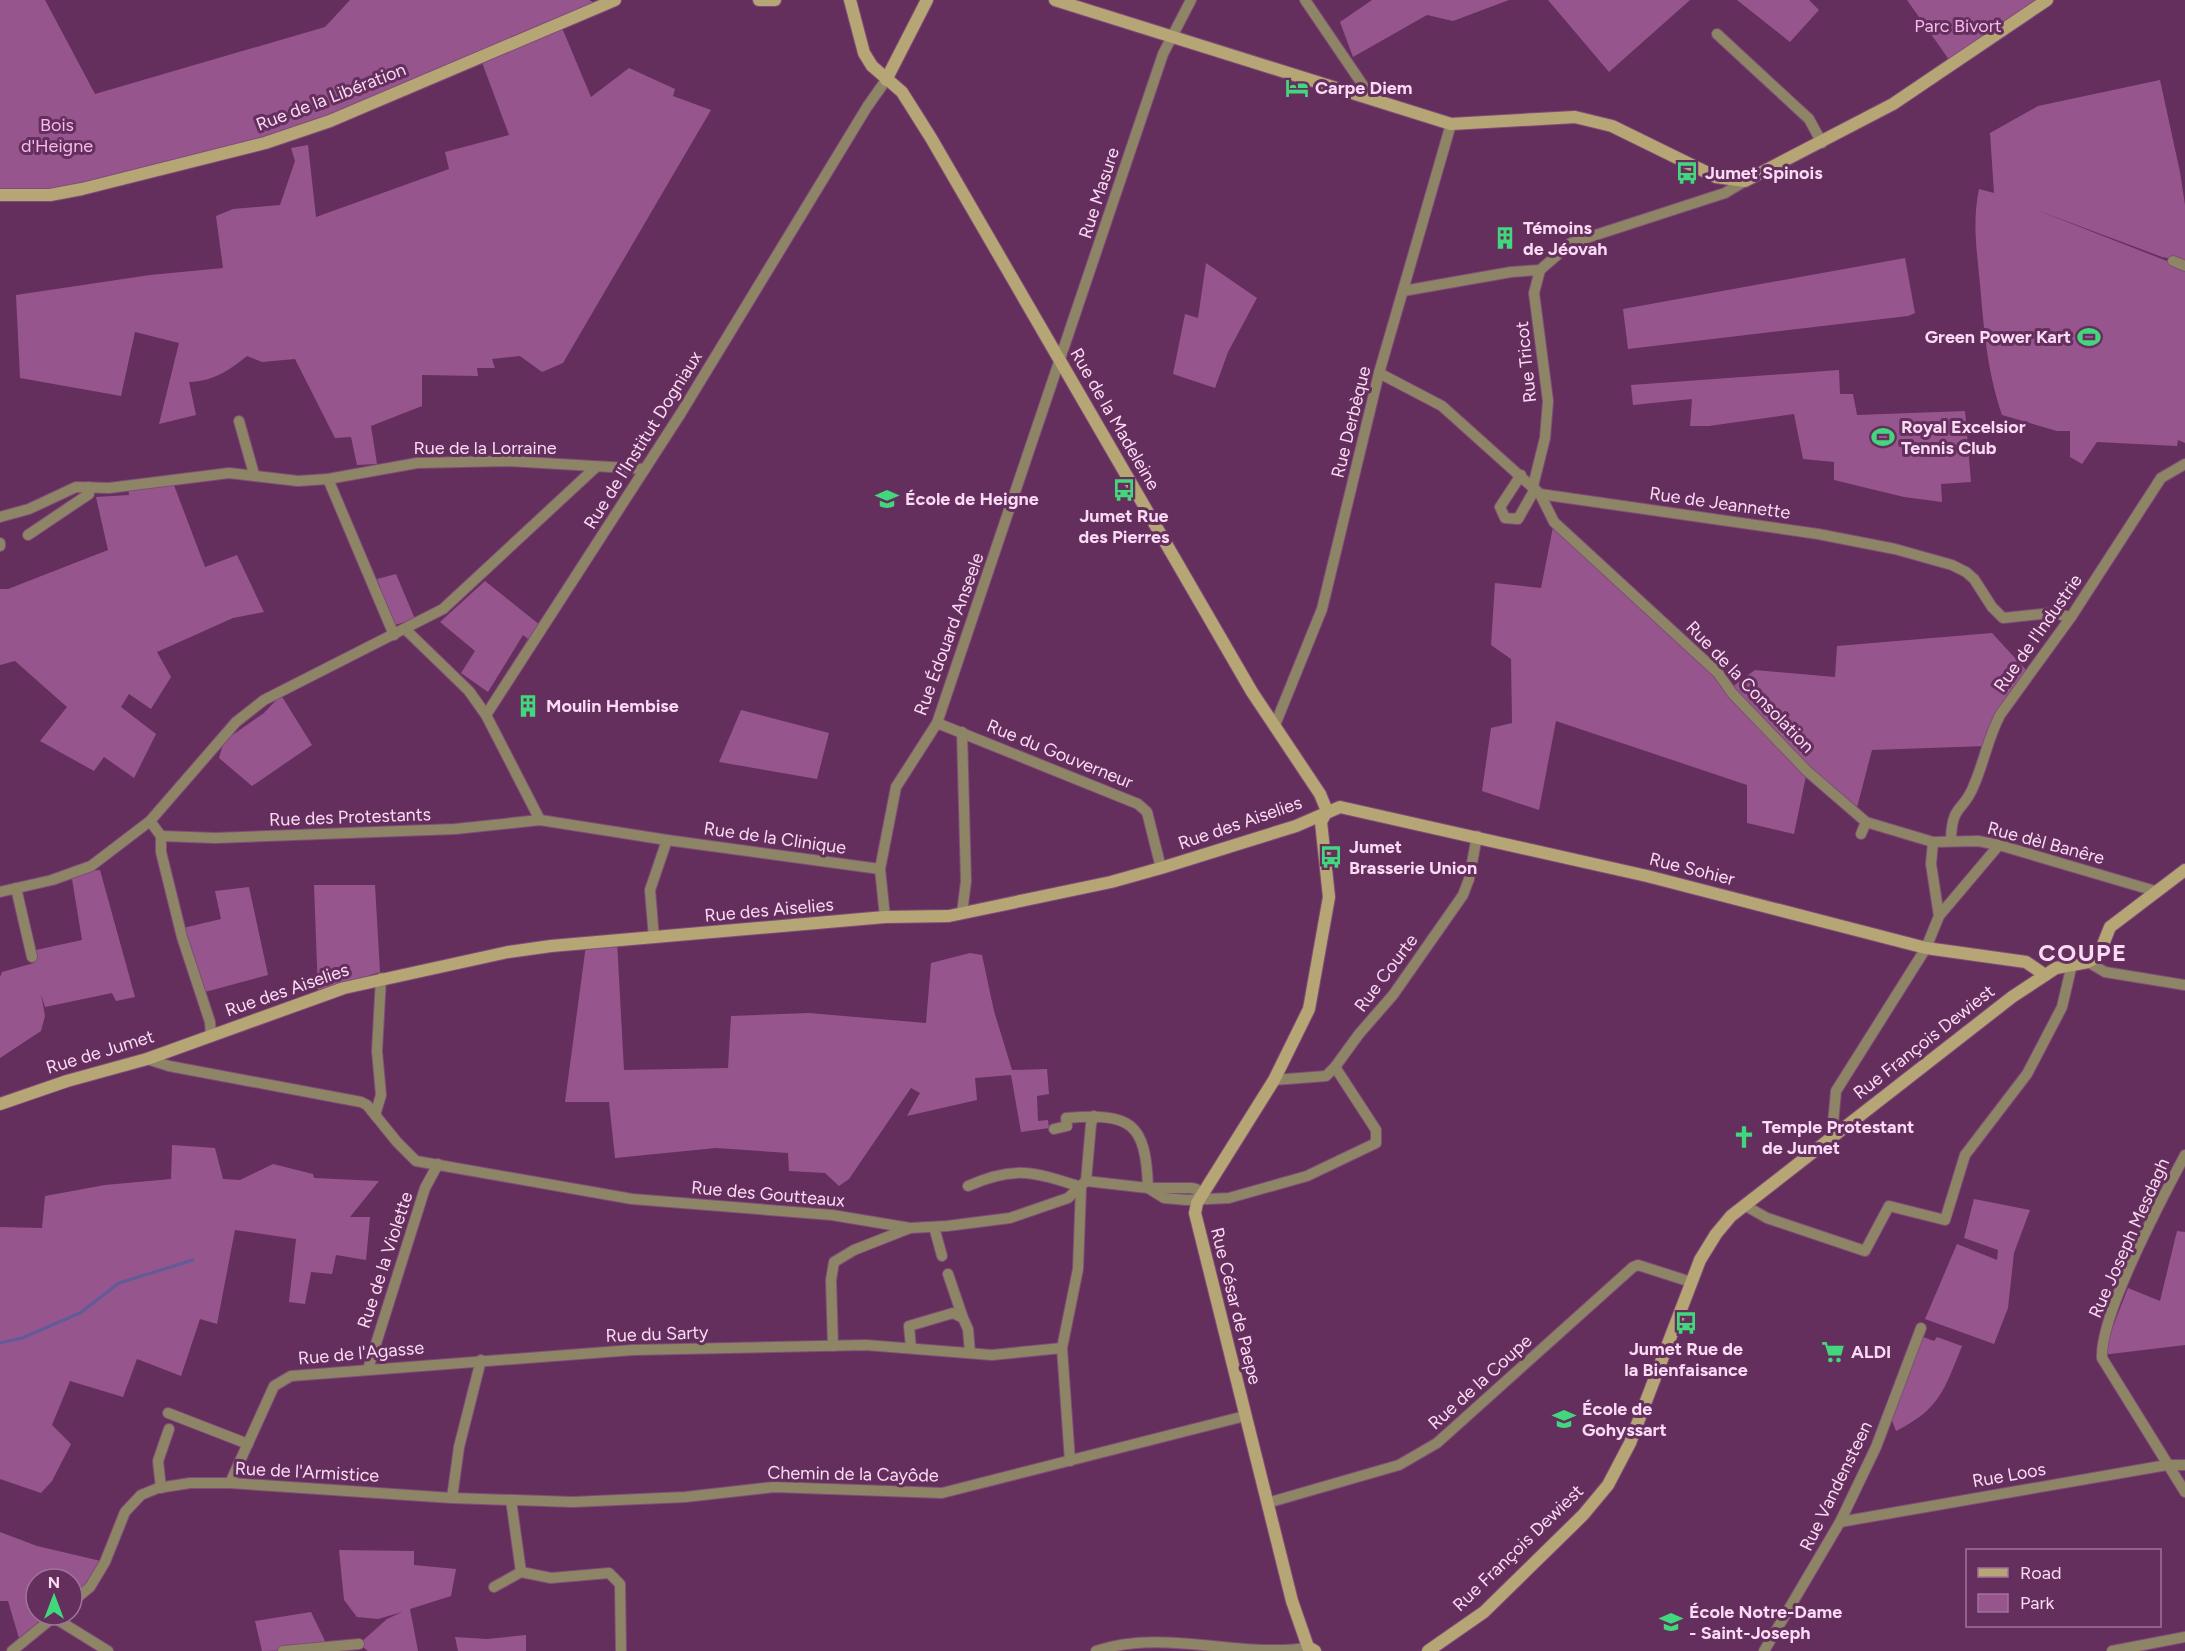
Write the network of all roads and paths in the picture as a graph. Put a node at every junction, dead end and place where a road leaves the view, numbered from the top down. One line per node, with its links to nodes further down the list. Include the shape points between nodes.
1 (615, 0): 19 (street, Rue de la Libération, via 330,121 275,140 82,189 50,195)
2 (759, 0): 3 (street)
3 (775, 0)
4 (850, 0): 12 (street, Rue de la Madeleine)
5 (927, 0): 13 (street)
6 (1055, 0): 11 (street)
7 (1191, 0): 11 (street, Rue Masure)
8 (1305, 0): 15 (street)
9 (2048, 0): 17 (street, via 1893,104)
10 (1717, 34): 17 (street, via 1809,119)
11 (1173, 38): 15 (street); 24 (street, Rue Masure, via 1163,54)
12 (864, 53): 13 (street, via 873,62); 14 (street, Rue de la Madeleine)
13 (893, 62): 14 (street)
14 (886, 80): 24 (street, Rue de la Madeleine, via 902,92 931,138); 29 (street, Rue de l'Institut Dogniaux)
15 (1373, 100): 16 (street)
16 (1451, 124): 18 (street, via 1575,117 1612,126 1716,177); 23 (street, Rue Derbèque)
17 (1822, 143): 18 (street)
18 (1745, 181): 22 (street, via 1725,193 1571,243)
19 (0, 195)
20 (2174, 261): 21 (street)
21 (2185, 266)
22 (1540, 270): 23 (street); 34 (street, Rue Tricot, via 1534,293 1548,401)
23 (1403, 291): 25 (street, Rue Derbèque)
24 (1060, 360): 41 (street, Rue Édouard Anseele); 42 (street, Rue de la Madeleine, via 1246,682)
25 (1379, 373): 31 (street, via 1442,406); 42 (street, Rue Derbèque, via 1322,609)
26 (239, 421): 30 (street)
27 (2185, 464): 37 (street, Rue de l'Industrie, via 2161,478)
28 (596, 466): 29 (street, Rue de la Lorraine); 32 (street, Rue de la Lorraine, via 507,461 417,463); 38 (street, via 443,609)
29 (645, 469): 40 (street, Rue de l'Institut Dogniaux)
30 (254, 474): 32 (street, Rue de la Lorraine, via 298,481); 33 (street, Rue de la Lorraine)
31 (1521, 475): 34 (street); 34 (street, Rue Tricot, via 1500,507 1505,518 1518,519)
32 (328, 479): 39 (street)
33 (89, 487): 35 (street, Rue de la Lorraine, via 76,487); 36 (street, via 89,494)
34 (1536, 490): 37 (street, Rue de Jeannette, via 1895,549 1966,572 2003,618 2052,614); 47 (street, Rue de la Consolation, via 1554,522 1718,673 1732,693 1807,771)
35 (0, 517)
36 (28, 535)
37 (2071, 617): 51 (street, Rue de l'Industrie, via 2000,715 1971,792 1953,814)
38 (405, 629): 39 (street); 40 (street, via 469,691)
39 (394, 635): 46 (street, via 264,700 236,722)
40 (486, 715): 45 (street)
41 (937, 723): 43 (street, Rue du Gouverneur); 56 (street, Rue Édouard Anseele, via 896,787)
42 (1275, 724): 44 (street, Rue de la Madeleine)
43 (962, 732): 55 (street, Rue du Gouverneur, via 1138,804 1147,812); 61 (street, via 966,881)
44 (1328, 811): 50 (street, Rue Sohier, via 1340,807 1358,809); 55 (street, Rue des Aiselies, via 1296,826); 75 (street, Rue César de Paepe, via 1321,822 1329,897 1315,986 1305,1018)
45 (540, 820): 49 (street, Rue des Protestants, via 455,830); 52 (street, Rue de la Clinique)
46 (150, 821): 49 (street); 58 (street, via 91,866)
47 (1866, 822): 48 (street); 53 (street, Rue dèl Banêre)
48 (1862, 834)
49 (161, 836): 72 (street, via 161,852 179,926)
50 (1477, 836): 65 (street, Rue Sohier); 74 (street, Rue Courte, via 1463,894 1393,995)
51 (1951, 839): 53 (street, Rue dèl Banêre); 54 (street, Rue dèl Banêre)
52 (667, 840): 56 (street, Rue de la Clinique); 64 (street, via 650,890)
53 (1933, 842): 62 (street, via 1931,864)
54 (1999, 845): 59 (street, Rue dèl Banêre); 62 (street)
55 (1161, 868): 61 (street, Rue des Aiselies)
56 (880, 869): 63 (street, Rue Édouard Anseele)
57 (2185, 870): 59 (street)
58 (16, 888): 60 (street); 66 (street)
59 (2159, 889): 67 (street, via 2110,927 2098,957)
60 (0, 892)
61 (962, 913): 63 (street, Rue des Aiselies)
62 (1940, 916): 65 (street)
63 (885, 917): 64 (street, Rue des Aiselies)
64 (654, 938): 70 (street, Rue des Aiselies, via 508,952)
65 (1926, 948): 69 (street, Rue Sohier, via 2026,962); 80 (street, via 1836,1090)
66 (32, 957)
67 (2088, 962): 68 (street, Rue François Dewiest); 71 (street, via 2105,972)
68 (2072, 964): 69 (street, Rue François Dewiest); 87 (street, via 2062,1006 2027,1074 1965,1155 1945,1220 1889,1206 1865,1251 1767,1218)
69 (2045, 975): 80 (street, Rue François Dewiest)
70 (381, 978): 72 (street, Rue des Aiselies); 77 (street, via 377,1051 381,1095)
71 (2185, 985)
72 (211, 1035): 73 (street, Rue de Jumet)
73 (147, 1059): 76 (street, Rue de Jumet); 77 (street, Rue des Goutteaux, via 349,1099 367,1105)
74 (1335, 1067): 75 (street, via 1326,1076); 86 (street, via 1376,1130 1376,1143 1283,1184 1229,1198)
75 (1274, 1080): 86 (street, Rue César de Paepe)
76 (0, 1104)
77 (375, 1115): 82 (street, Rue des Goutteaux, via 417,1161)
78 (1094, 1116): 79 (street, via 1066,1118 1067,1126); 83 (street); 85 (street, via 1136,1128 1143,1141)
79 (1054, 1129)
80 (1836, 1133): 87 (street, Rue François Dewiest)
81 (2185, 1155): 106 (street, Rue Joseph Mesdagh, via 2101,1341 2102,1358)
82 (438, 1164): 89 (street, Rue des Goutteaux, via 632,1199 832,1215); 100 (street, Rue de la Violette, via 425,1188)
83 (1084, 1184): 84 (street, via 1020,1171); 85 (street); 88 (street, Rue des Goutteaux, via 1068,1198 1010,1218); 97 (street, via 1078,1269)
84 (968, 1186)
85 (1148, 1188): 86 (street, via 1191,1188)
86 (1202, 1197): 102 (street, Rue César de Paepe, via 1196,1207 1196,1222)
87 (1744, 1205): 92 (street, Rue François Dewiest, via 1716,1234)
88 (934, 1227): 89 (street, Rue des Goutteaux); 90 (street)
89 (910, 1228): 95 (street, via 834,1262)
90 (942, 1256)
91 (948, 1274): 93 (street)
92 (1691, 1282): 113 (street, Rue de la Coupe, via 1633,1266 1437,1443 1399,1465); 129 (street, Rue François Dewiest, via 1630,1443 1608,1485 1583,1515 1484,1612)
93 (963, 1318): 96 (street, via 953,1313 909,1326); 98 (street)
94 (1921, 1328): 114 (street, Rue Vandensteen, via 1876,1447)
95 (833, 1346): 96 (street, Rue du Sarty); 99 (street, Rue du Sarty, via 633,1350)
96 (911, 1348): 98 (street, Rue du Sarty)
97 (1062, 1348): 98 (street, Rue du Sarty, via 992,1355); 105 (street)
98 (970, 1353)
99 (481, 1360): 100 (street, Rue de l'Agasse); 111 (street, via 459,1447)
100 (368, 1369): 104 (street, Rue de l'Agasse, via 291,1376 274,1386)
101 (168, 1413): 104 (street)
102 (1245, 1416): 105 (street, Chemin de la Cayôde); 113 (street, Rue César de Paepe)
103 (169, 1430): 109 (street, via 158,1461)
104 (248, 1444): 108 (street, Rue de l'Agasse)
105 (1070, 1461): 112 (street, Chemin de la Cayôde, via 942,1493 774,1487 573,1502)
106 (2167, 1465): 107 (street, Rue Loos); 110 (street, Rue Joseph Mesdagh); 114 (street, Rue Loos)
107 (2185, 1465)
108 (230, 1483): 109 (street, Rue de l'Armistice); 111 (street, Rue de l'Armistice)
109 (160, 1488): 117 (street, Rue de l'Armistice, via 141,1495 125,1512 100,1570)
110 (2185, 1492)
111 (452, 1498): 112 (street, Chemin de la Cayôde)
112 (511, 1500): 115 (street)
113 (1267, 1503): 122 (street, Rue César de Paepe, via 1292,1601)
114 (1840, 1522): 130 (street, Rue Vandensteen)
115 (521, 1572): 116 (street); 127 (street, via 551,1578 609,1574 620,1584)
116 (494, 1587)
117 (84, 1592)
118 (41, 1627): 124 (street)
119 (72, 1627): 125 (street)
120 (2185, 1637): 131 (street)
121 (359, 1644): 123 (street)
122 (1311, 1649): 128 (street, via 1235,1649 1136,1642)
123 (319, 1650): 126 (street)
124 (12, 1651)
125 (108, 1651)
126 (283, 1651)
127 (621, 1651)
128 (1096, 1651)
129 (1428, 1651)
130 (1764, 1651)
131 (2112, 1651)

